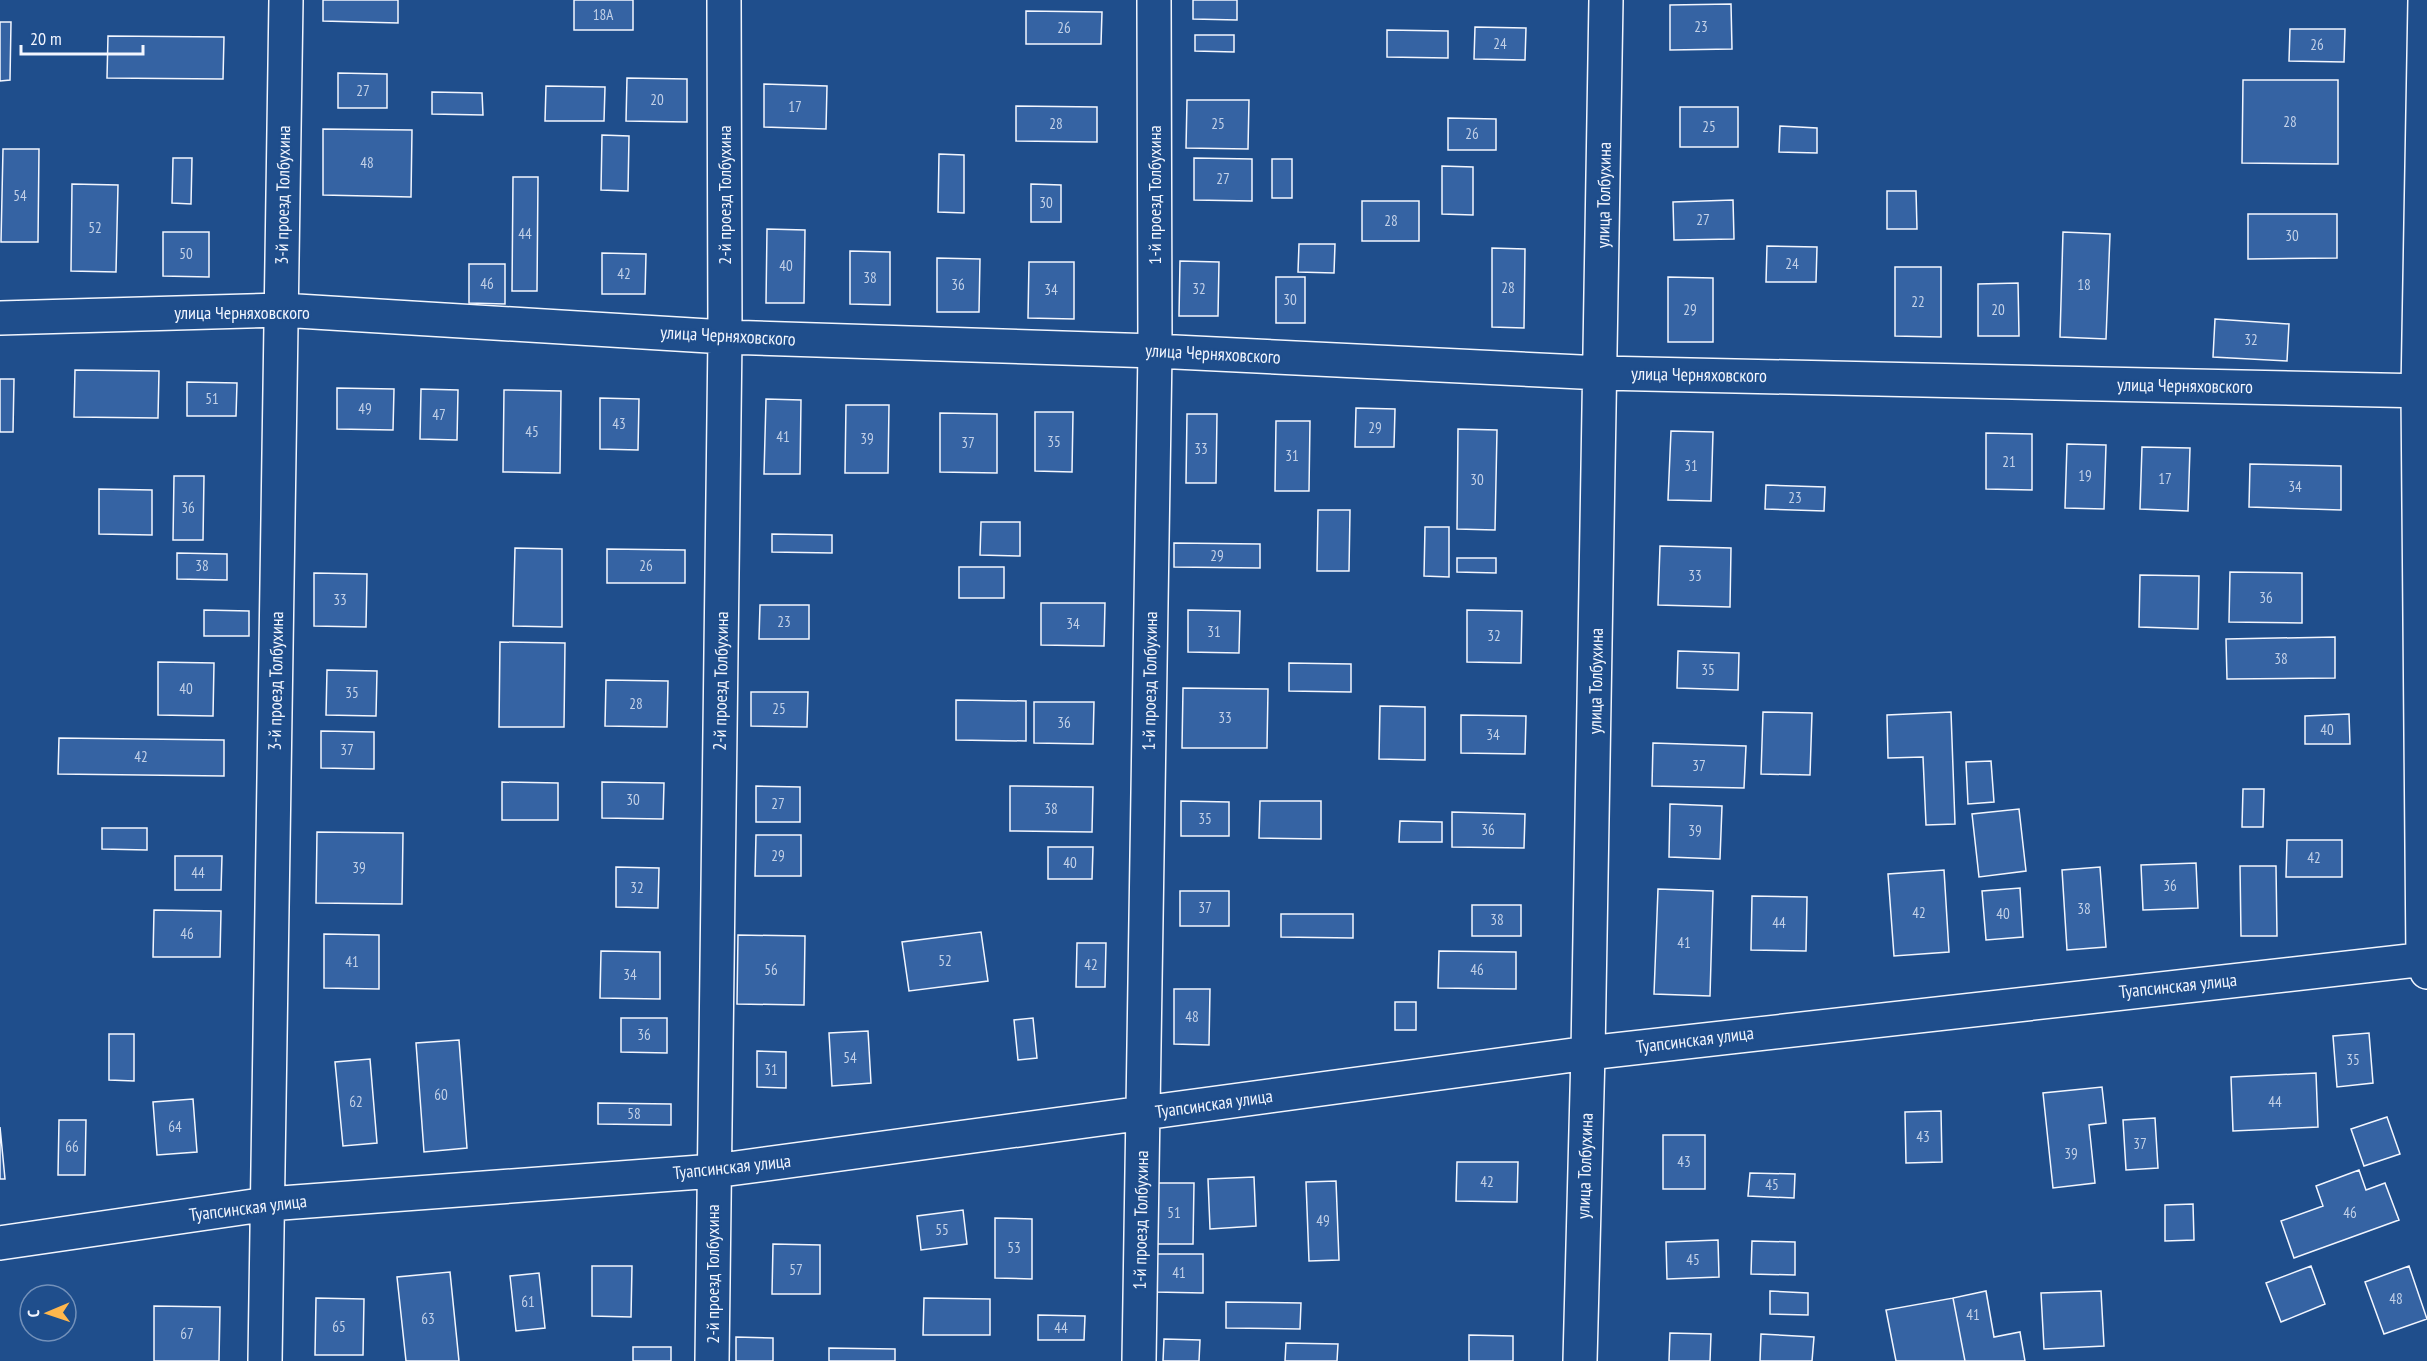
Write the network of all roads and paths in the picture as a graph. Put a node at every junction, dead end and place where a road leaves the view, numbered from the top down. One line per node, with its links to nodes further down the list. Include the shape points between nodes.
1 (286, 0): 6 (street, 3-й проезд Толбухина)
2 (724, 0): 8 (street, 2-й проезд Толбухина)
3 (1154, 0): 9 (street, 1-й проезд Толбухина)
4 (1606, 0): 10 (street, улица Толбухина)
5 (2425, 0): 11 (street)
6 (281, 310): 7 (street, улица Черняховского); 8 (street, улица Черняховского); 16 (street, 3-й проезд Толбухина)
7 (0, 318)
8 (726, 337): 9 (street, улица Черняховского); 15 (street, 2-й проезд Толбухина)
9 (1155, 351): 10 (street, улица Черняховского); 14 (street, 1-й проезд Толбухина)
10 (1601, 373): 11 (street, улица Черняховского); 13 (street, улица Толбухина)
11 (2422, 391): 12 (street)
12 (2426, 964): 13 (street, Туапсинская улица)
13 (1588, 1053): 14 (street, Туапсинская улица); 21 (street, улица Толбухина)
14 (1143, 1114): 15 (street, Туапсинская улица); 20 (street, 1-й проезд Толбухина)
15 (714, 1171): 16 (street, Туапсинская улица); 19 (street, 2-й проезд Толбухина)
16 (268, 1204): 17 (street, Туапсинская улица); 18 (street, 3-й проезд Толбухина)
17 (0, 1243)
18 (265, 1361)
19 (712, 1361)
20 (1139, 1361)
21 (1580, 1361)

